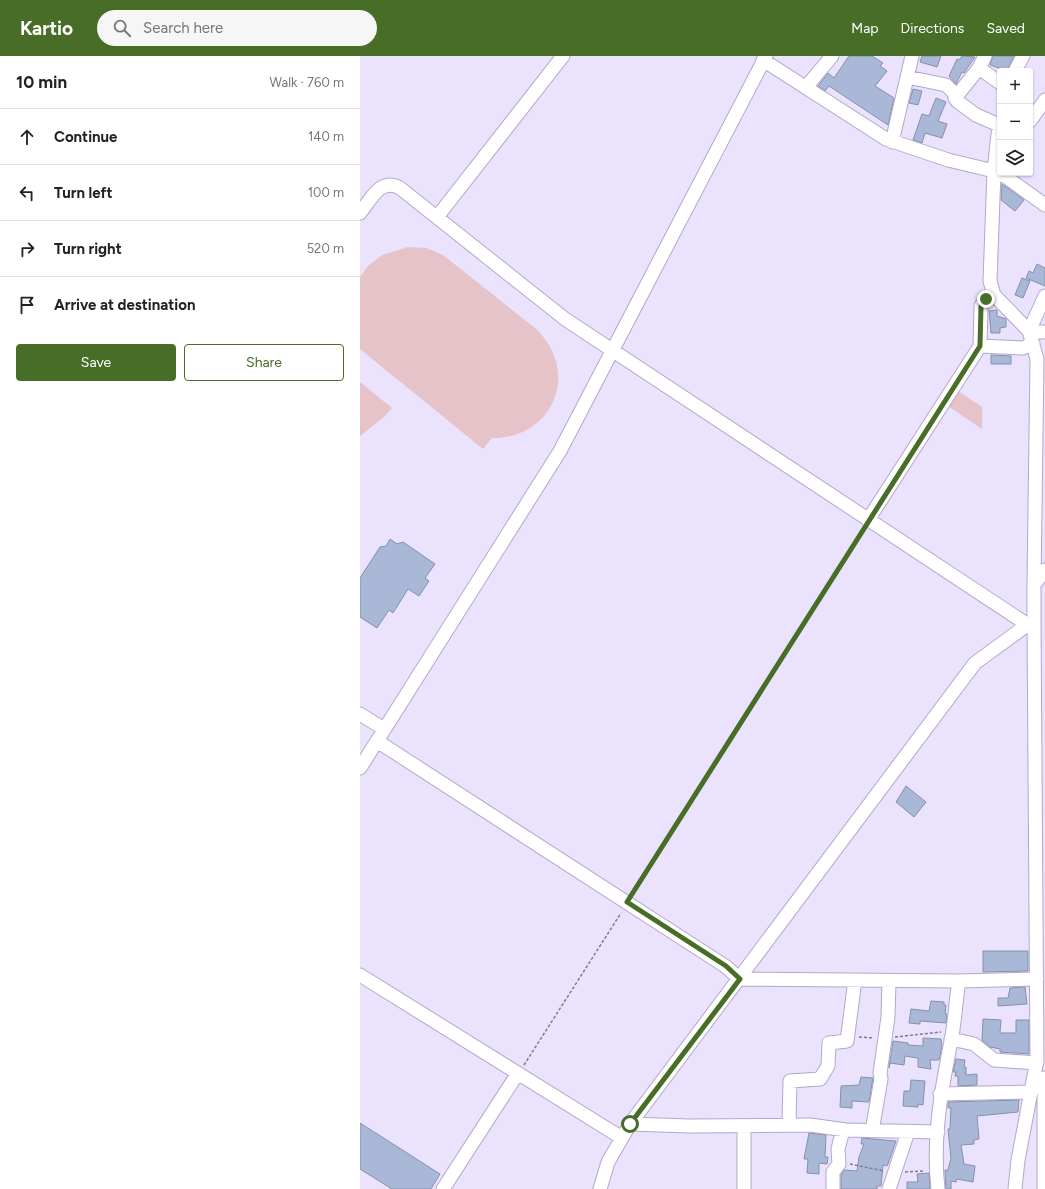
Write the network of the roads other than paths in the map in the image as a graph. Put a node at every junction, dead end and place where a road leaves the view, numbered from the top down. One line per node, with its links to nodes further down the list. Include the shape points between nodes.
1 (563, 56): 21 (street)
2 (832, 56): 11 (street)
3 (912, 56): 9 (street)
4 (985, 56): 7 (street)
5 (1023, 56): 8 (street)
6 (765, 58): 11 (street); 27 (street)
7 (979, 68): 10 (street); 12 (street)
8 (1017, 68)
9 (907, 77): 12 (street, via 946,85); 16 (street)
10 (997, 81)
11 (806, 87): 16 (street)
12 (957, 96): 15 (street, via 957,101 976,115)
13 (1045, 100): 14 (street)
14 (1033, 117)
15 (997, 122)
16 (892, 142): 17 (street)
17 (997, 167): 22 (street, via 989,265)
18 (1005, 176): 19 (street)
19 (1045, 205)
20 (360, 213): 21 (street, via 378,190 390,183)
21 (437, 217): 27 (street, via 565,319)
22 (994, 295): 25 (street); 26 (street, via 986,299 981,306)
23 (1045, 296): 25 (street)
24 (1045, 332): 25 (street)
25 (1031, 337): 26 (street, via 1022,348); 28 (street, via 1037,359)
26 (980, 346): 29 (street)
27 (610, 350): 29 (street); 34 (street, via 560,451)
28 (1041, 405): 31 (street)
29 (868, 520): 32 (street)
30 (1045, 570): 31 (street)
31 (1034, 585): 32 (street)
32 (1031, 622): 36 (street); 39 (street, via 975,663)
33 (361, 717): 34 (street)
34 (384, 729): 35 (street)
35 (377, 741): 37 (street); 39 (street, via 726,966)
36 (1040, 742): 40 (street)
37 (360, 768)
38 (360, 974): 46 (street)
39 (740, 979): 41 (street); 50 (street)
40 (1037, 979): 43 (street); 45 (street)
41 (855, 980): 42 (street); 51 (street, via 847,1041 829,1043 828,1066 820,1080 790,1081)
42 (889, 981): 43 (street); 54 (street, via 888,1017 879,1097)
43 (959, 981): 44 (street)
44 (952, 1035): 45 (street, via 974,1044 994,1060); 49 (street)
45 (1037, 1064): 47 (street)
46 (518, 1073): 57 (street); 58 (street)
47 (1041, 1078): 48 (street); 65 (street)
48 (1031, 1092): 49 (street); 64 (street)
49 (940, 1094): 56 (street)
50 (630, 1124): 52 (street); 57 (street)
51 (789, 1125): 52 (street); 53 (street)
52 (744, 1126): 60 (street)
53 (843, 1130): 54 (street); 61 (street, via 838,1148 839,1164 833,1172)
54 (872, 1131): 55 (street)
55 (908, 1132): 56 (street); 62 (street)
56 (938, 1132): 63 (street)
57 (622, 1138): 59 (street, via 608,1162)
58 (443, 1189)
59 (600, 1189)
60 (744, 1189)
61 (834, 1189)
62 (889, 1189)
63 (938, 1189)
64 (1015, 1189)
65 (1044, 1189)

